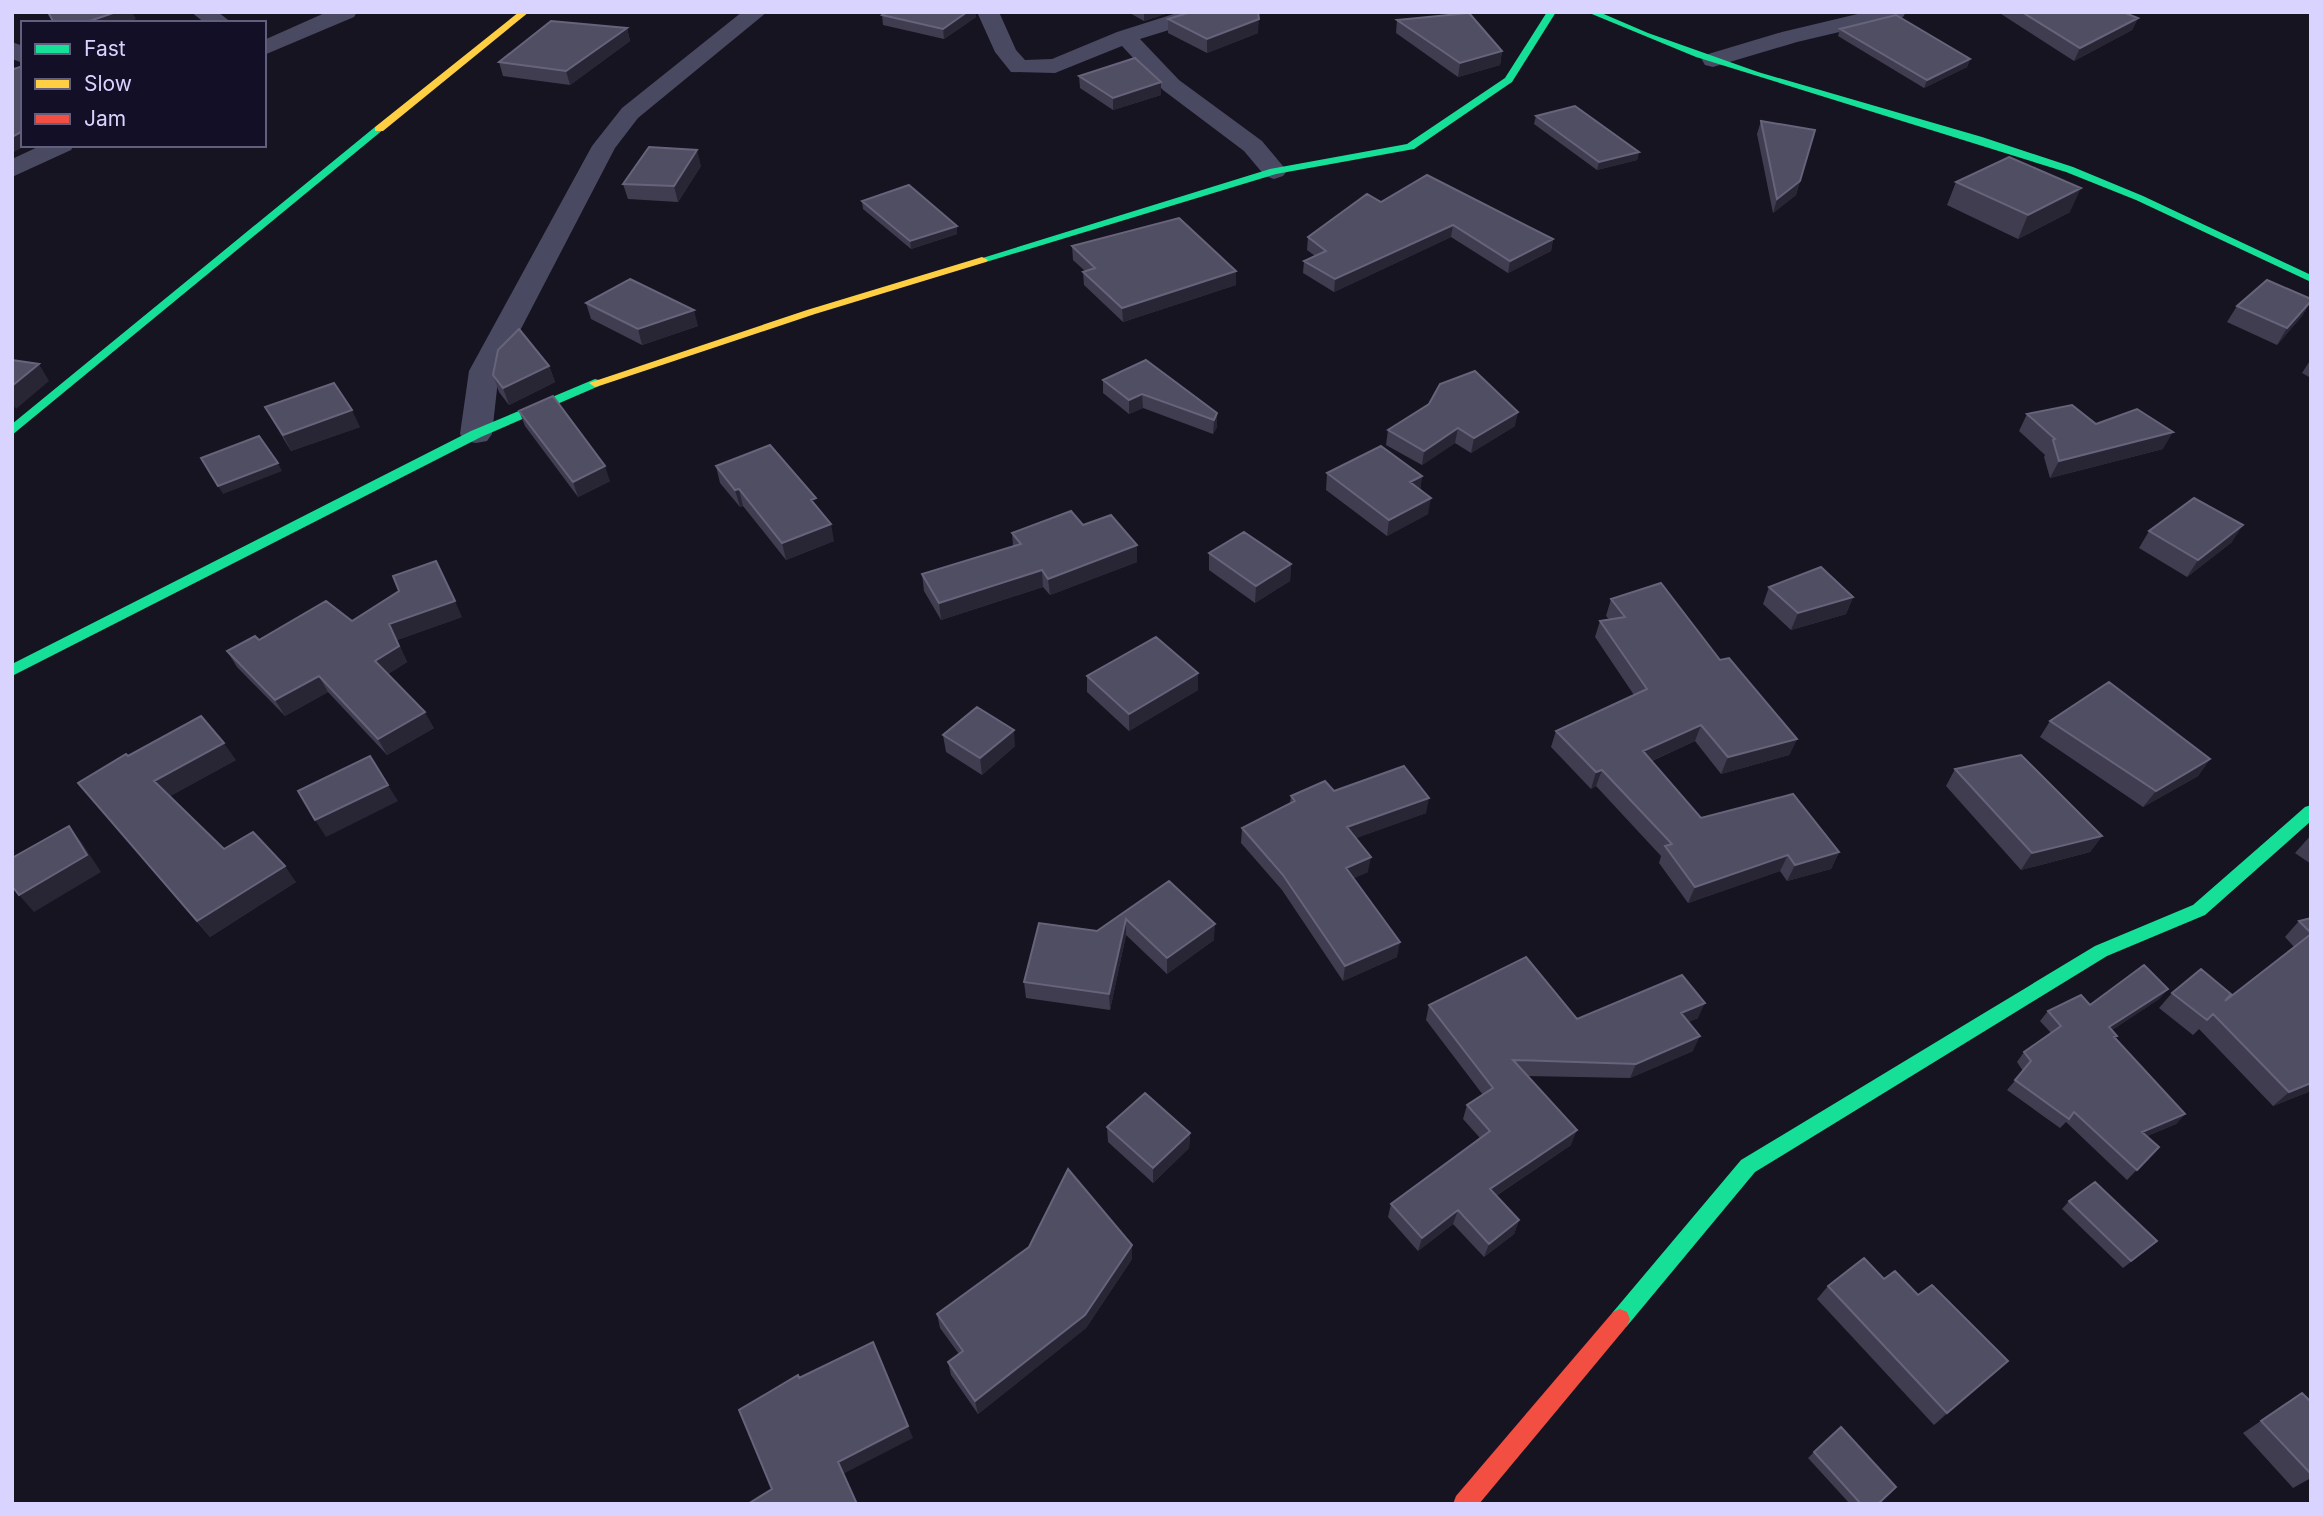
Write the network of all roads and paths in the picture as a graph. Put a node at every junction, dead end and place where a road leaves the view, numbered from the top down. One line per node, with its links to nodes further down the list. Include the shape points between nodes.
1 (202, 12): 10 (street)
2 (345, 12): 12 (street)
3 (525, 12): 18 (street)
4 (756, 12): 19 (street, via 630,113 604,146 484,371)
5 (988, 12): 11 (street, via 1006,52 1019,67 1055,66)
6 (1203, 12): 11 (street)
7 (1552, 12): 16 (street, via 1509,80 1410,147)
8 (1591, 12): 13 (street)
9 (1895, 12): 13 (street)
10 (218, 21)
11 (1125, 37): 16 (street, via 1171,85 1253,146)
12 (266, 47)
13 (1713, 60): 17 (street, via 2035,158 2102,183)
14 (58, 147): 15 (street)
15 (12, 169)
16 (1274, 171): 19 (street, via 576,389)
17 (2311, 279)
18 (12, 431)
19 (476, 434): 20 (street)
20 (12, 671)
21 (2311, 811): 22 (street, via 2199,910 2101,951 1748,1166)
22 (1464, 1504)

